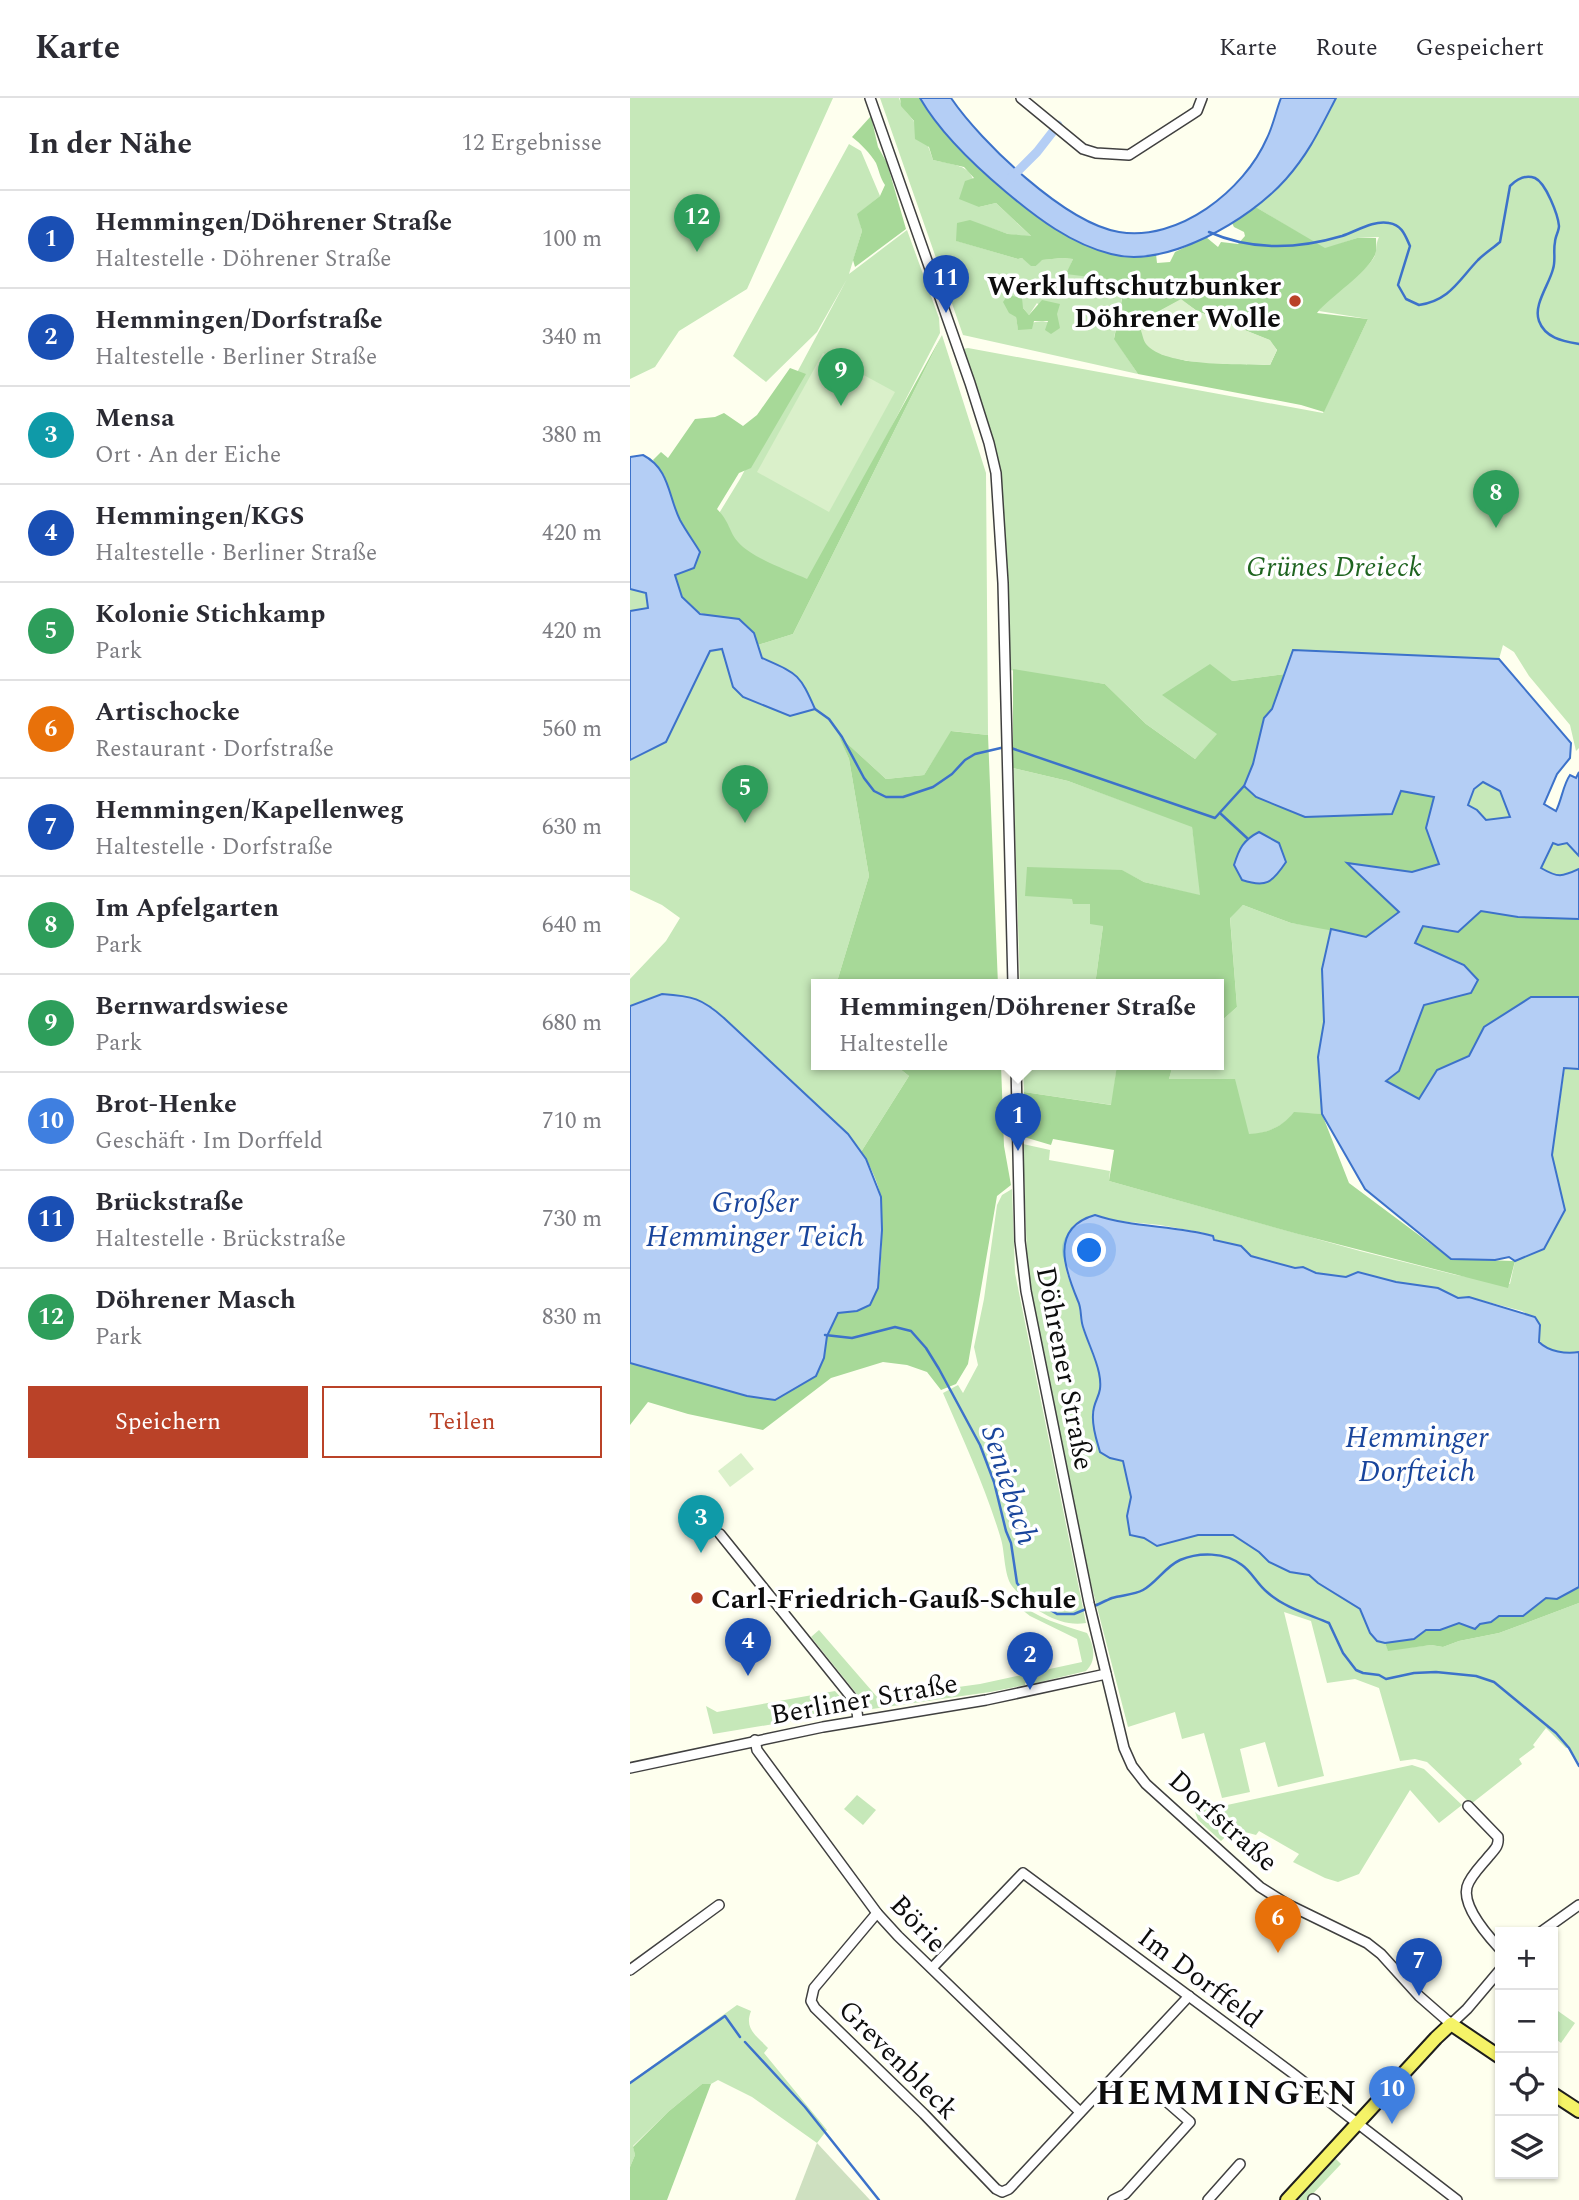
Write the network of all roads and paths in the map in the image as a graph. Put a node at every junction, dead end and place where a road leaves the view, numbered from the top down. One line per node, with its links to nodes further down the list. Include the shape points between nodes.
1 (870, 98): 4 (street, via 993,458 1001,533)
2 (1021, 98): 3 (street, via 1089,152 1129,155 1197,111)
3 (1202, 98)
4 (1013, 979)
5 (1016, 1070): 7 (street, Döhrener Straße, via 1020,1241 1026,1291)
6 (720, 1534): 8 (street, via 856,1703)
7 (1106, 1674): 8 (street, Berliner Straße, via 986,1700); 21 (street, Dorfstraße, via 1127,1755 1146,1784 1260,1887 1381,1954)
8 (858, 1720): 9 (street, Berliner Straße)
9 (755, 1741): 10 (street, Berliner Straße); 14 (street, Börie, via 757,1750)
10 (630, 1768)
11 (1468, 1806): 16 (street, via 1498,1837 1497,1847 1467,1887 1467,1898)
12 (719, 1905): 18 (street)
13 (1579, 1905): 15 (street)
14 (877, 1913): 17 (street, Börie); 26 (street, Grevenbleck, via 814,1988 814,2008 996,2189 1009,2189)
15 (1548, 1927)
16 (1495, 1944)
17 (932, 1968): 20 (street, Im Dorffeld, via 1023,1872); 26 (street, Börie)
18 (630, 1970)
19 (1495, 1976): 21 (street)
20 (1189, 1996): 26 (street); 27 (street, Im Dorffeld)
21 (1451, 2024): 22 (main road, Dorfstraße); 27 (main road)
22 (1495, 2054)
23 (1558, 2097): 25 (main road)
24 (1166, 2101): 29 (street, via 1190,2122 1125,2194)
25 (1579, 2111)
26 (1080, 2112)
27 (1357, 2124): 31 (main road); 32 (street, Im Dorffeld)
28 (1240, 2165): 30 (street)
29 (1113, 2200)
30 (1208, 2200)
31 (1287, 2200)
32 (1457, 2200)

